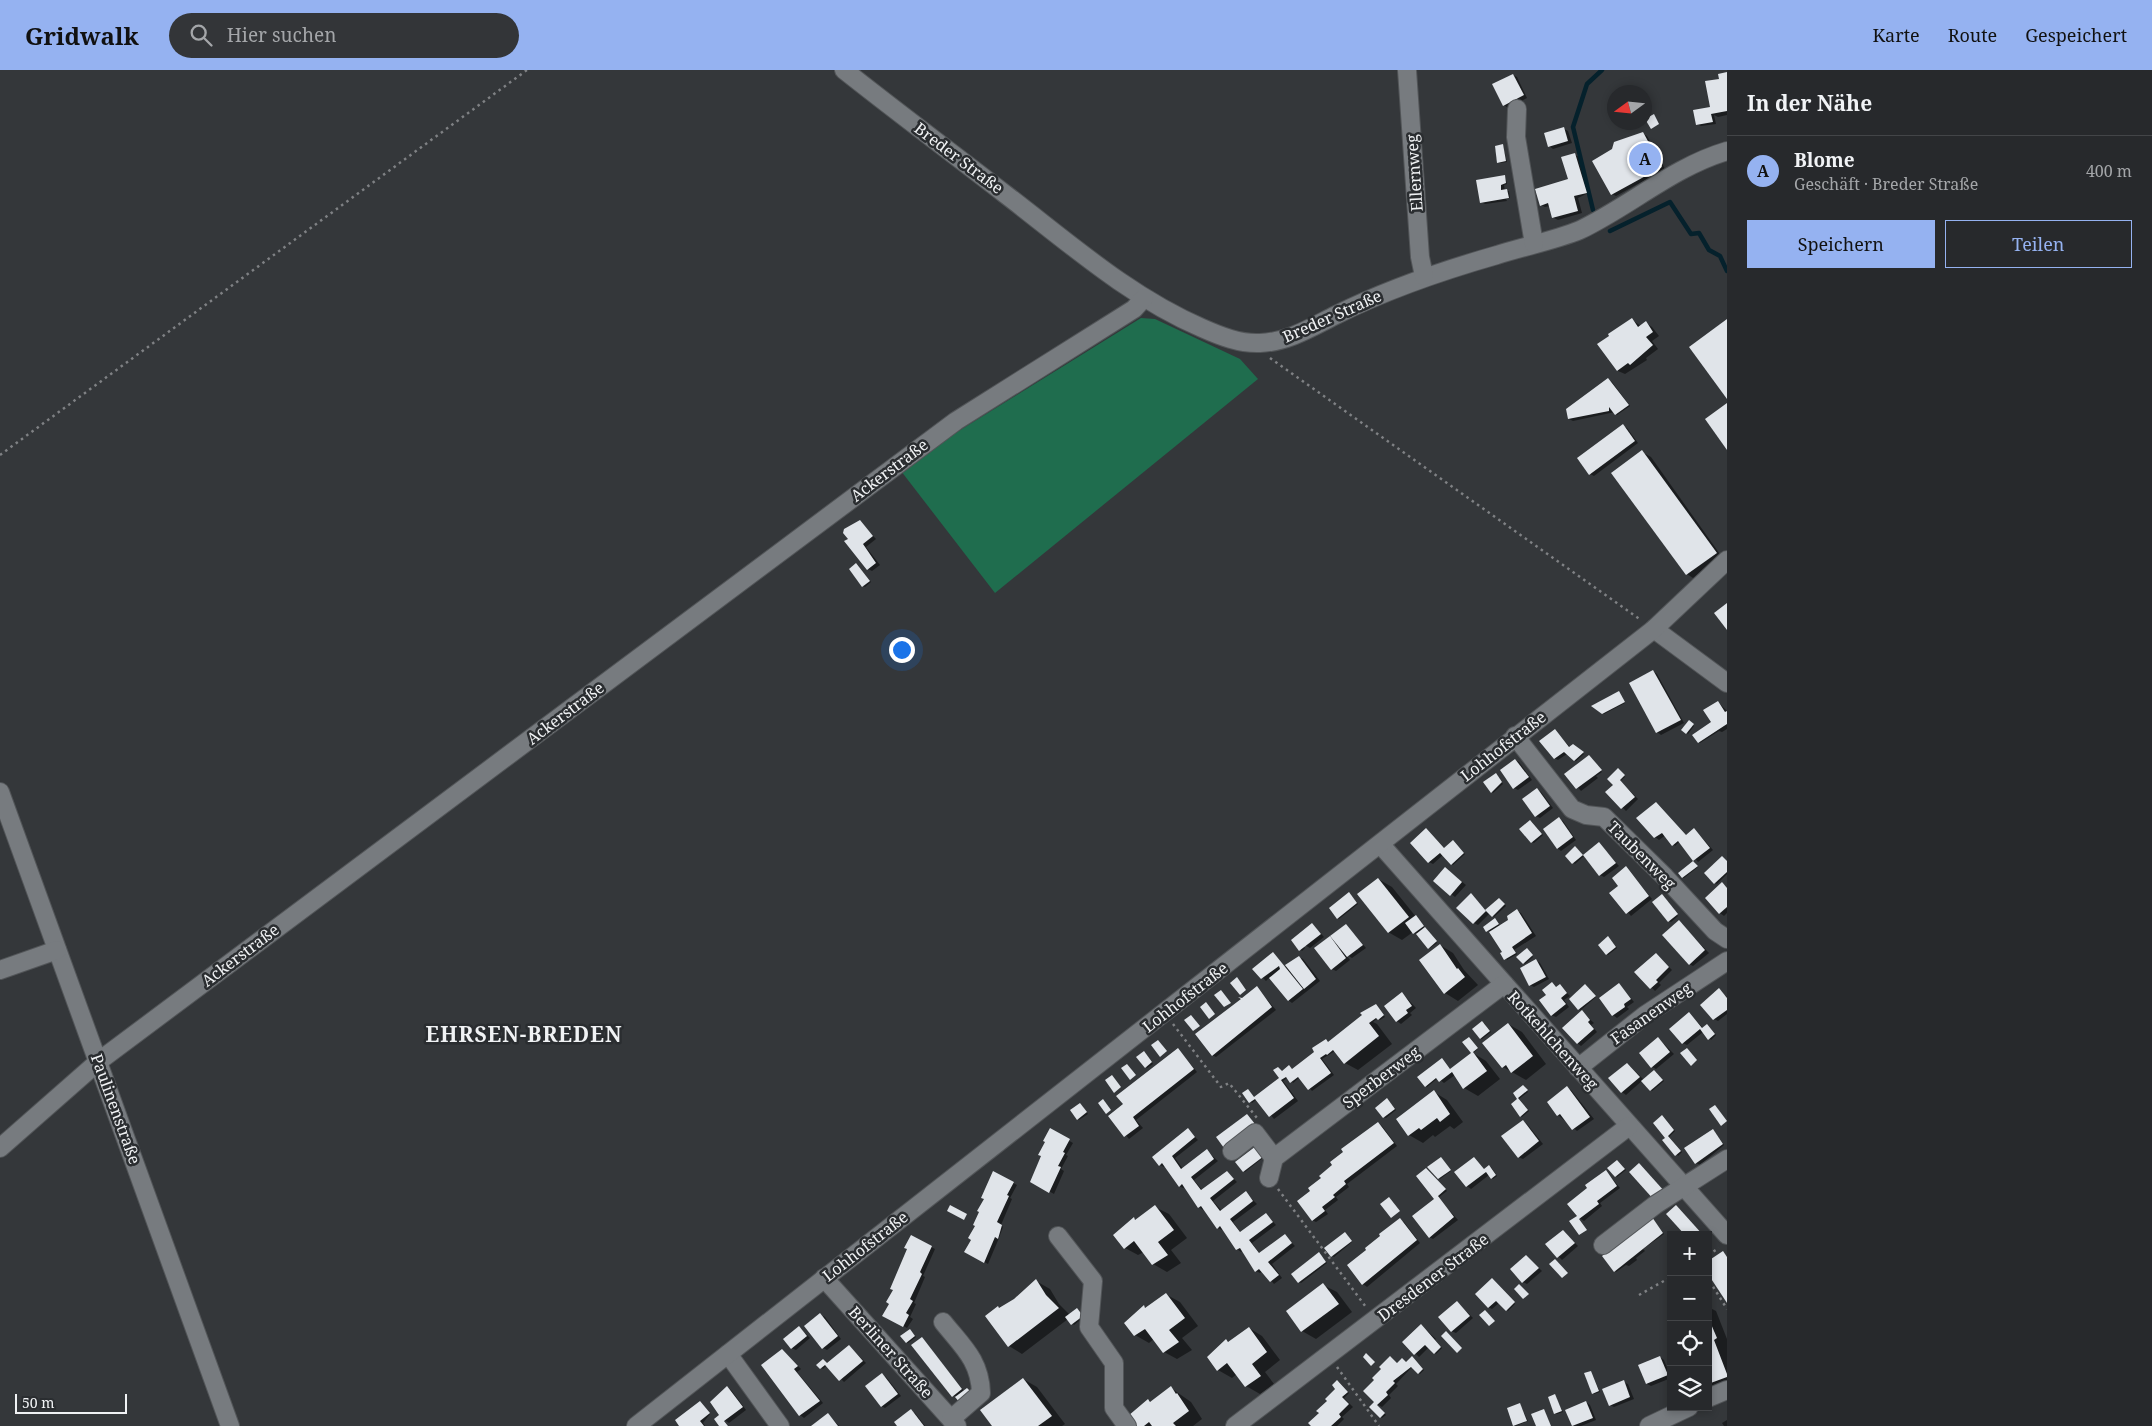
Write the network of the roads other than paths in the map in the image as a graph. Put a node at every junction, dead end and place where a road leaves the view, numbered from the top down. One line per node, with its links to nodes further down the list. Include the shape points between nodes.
1 (844, 70): 7 (street, Breder Straße)
2 (1407, 70): 6 (street, Ellernweg)
3 (1517, 109): 5 (street, via 1516,137)
4 (1727, 151): 5 (street, Breder Straße, via 1684,170 1578,230)
5 (1534, 244): 6 (street, Breder Straße)
6 (1424, 276): 7 (street, Breder Straße, via 1363,301 1302,333 1258,343 1215,334)
7 (1144, 298): 19 (street, Ackerstraße, via 1134,310 956,421)
8 (1727, 560): 9 (street, Lohhofstraße)
9 (1654, 629): 10 (street); 11 (street, Lohhofstraße)
10 (1727, 683)
11 (1515, 736): 13 (street, Lohhofstraße); 14 (street, Taubenweg, via 1572,809 1604,817 1715,931)
12 (0, 792): 15 (street, Paulinenstraße)
13 (1381, 845): 18 (street, Rotkehlchenweg); 31 (street, Lohhofstraße)
14 (1727, 939)
15 (57, 950): 17 (street); 19 (street, Paulinenstraße)
16 (1727, 961): 20 (street, Fasanenweg, via 1645,1015)
17 (0, 970)
18 (1504, 984): 20 (street, Rotkehlchenweg); 24 (street, Sperberweg)
19 (99, 1061): 22 (street, Ackerstraße); 38 (street, Paulinenstraße)
20 (1578, 1068): 21 (street, Rotkehlchenweg)
21 (1630, 1126): 27 (street, Rotkehlchenweg); 42 (street, Dresdener Straße)
22 (0, 1148)
23 (1232, 1151): 24 (street, via 1255,1133)
24 (1274, 1158): 26 (street)
25 (1727, 1160): 27 (street)
26 (1269, 1178)
27 (1685, 1187): 28 (street, Rotkehlchenweg); 30 (street, via 1655,1205)
28 (1727, 1235)
29 (1058, 1236): 41 (street, via 1093,1281 1088,1327 1114,1363 1114,1408)
30 (1604, 1245)
31 (824, 1278): 33 (street, Lohhofstraße); 37 (street, Berliner Straße)
32 (943, 1322): 37 (street, via 974,1361 980,1376 981,1392)
33 (728, 1354): 39 (street, Lohhofstraße); 40 (street)
34 (1727, 1390): 35 (street)
35 (1712, 1396)
36 (1681, 1411): 43 (street)
37 (954, 1423)
38 (230, 1426)
39 (636, 1426)
40 (780, 1426)
41 (1127, 1426)
42 (1235, 1426)
43 (1649, 1426)

